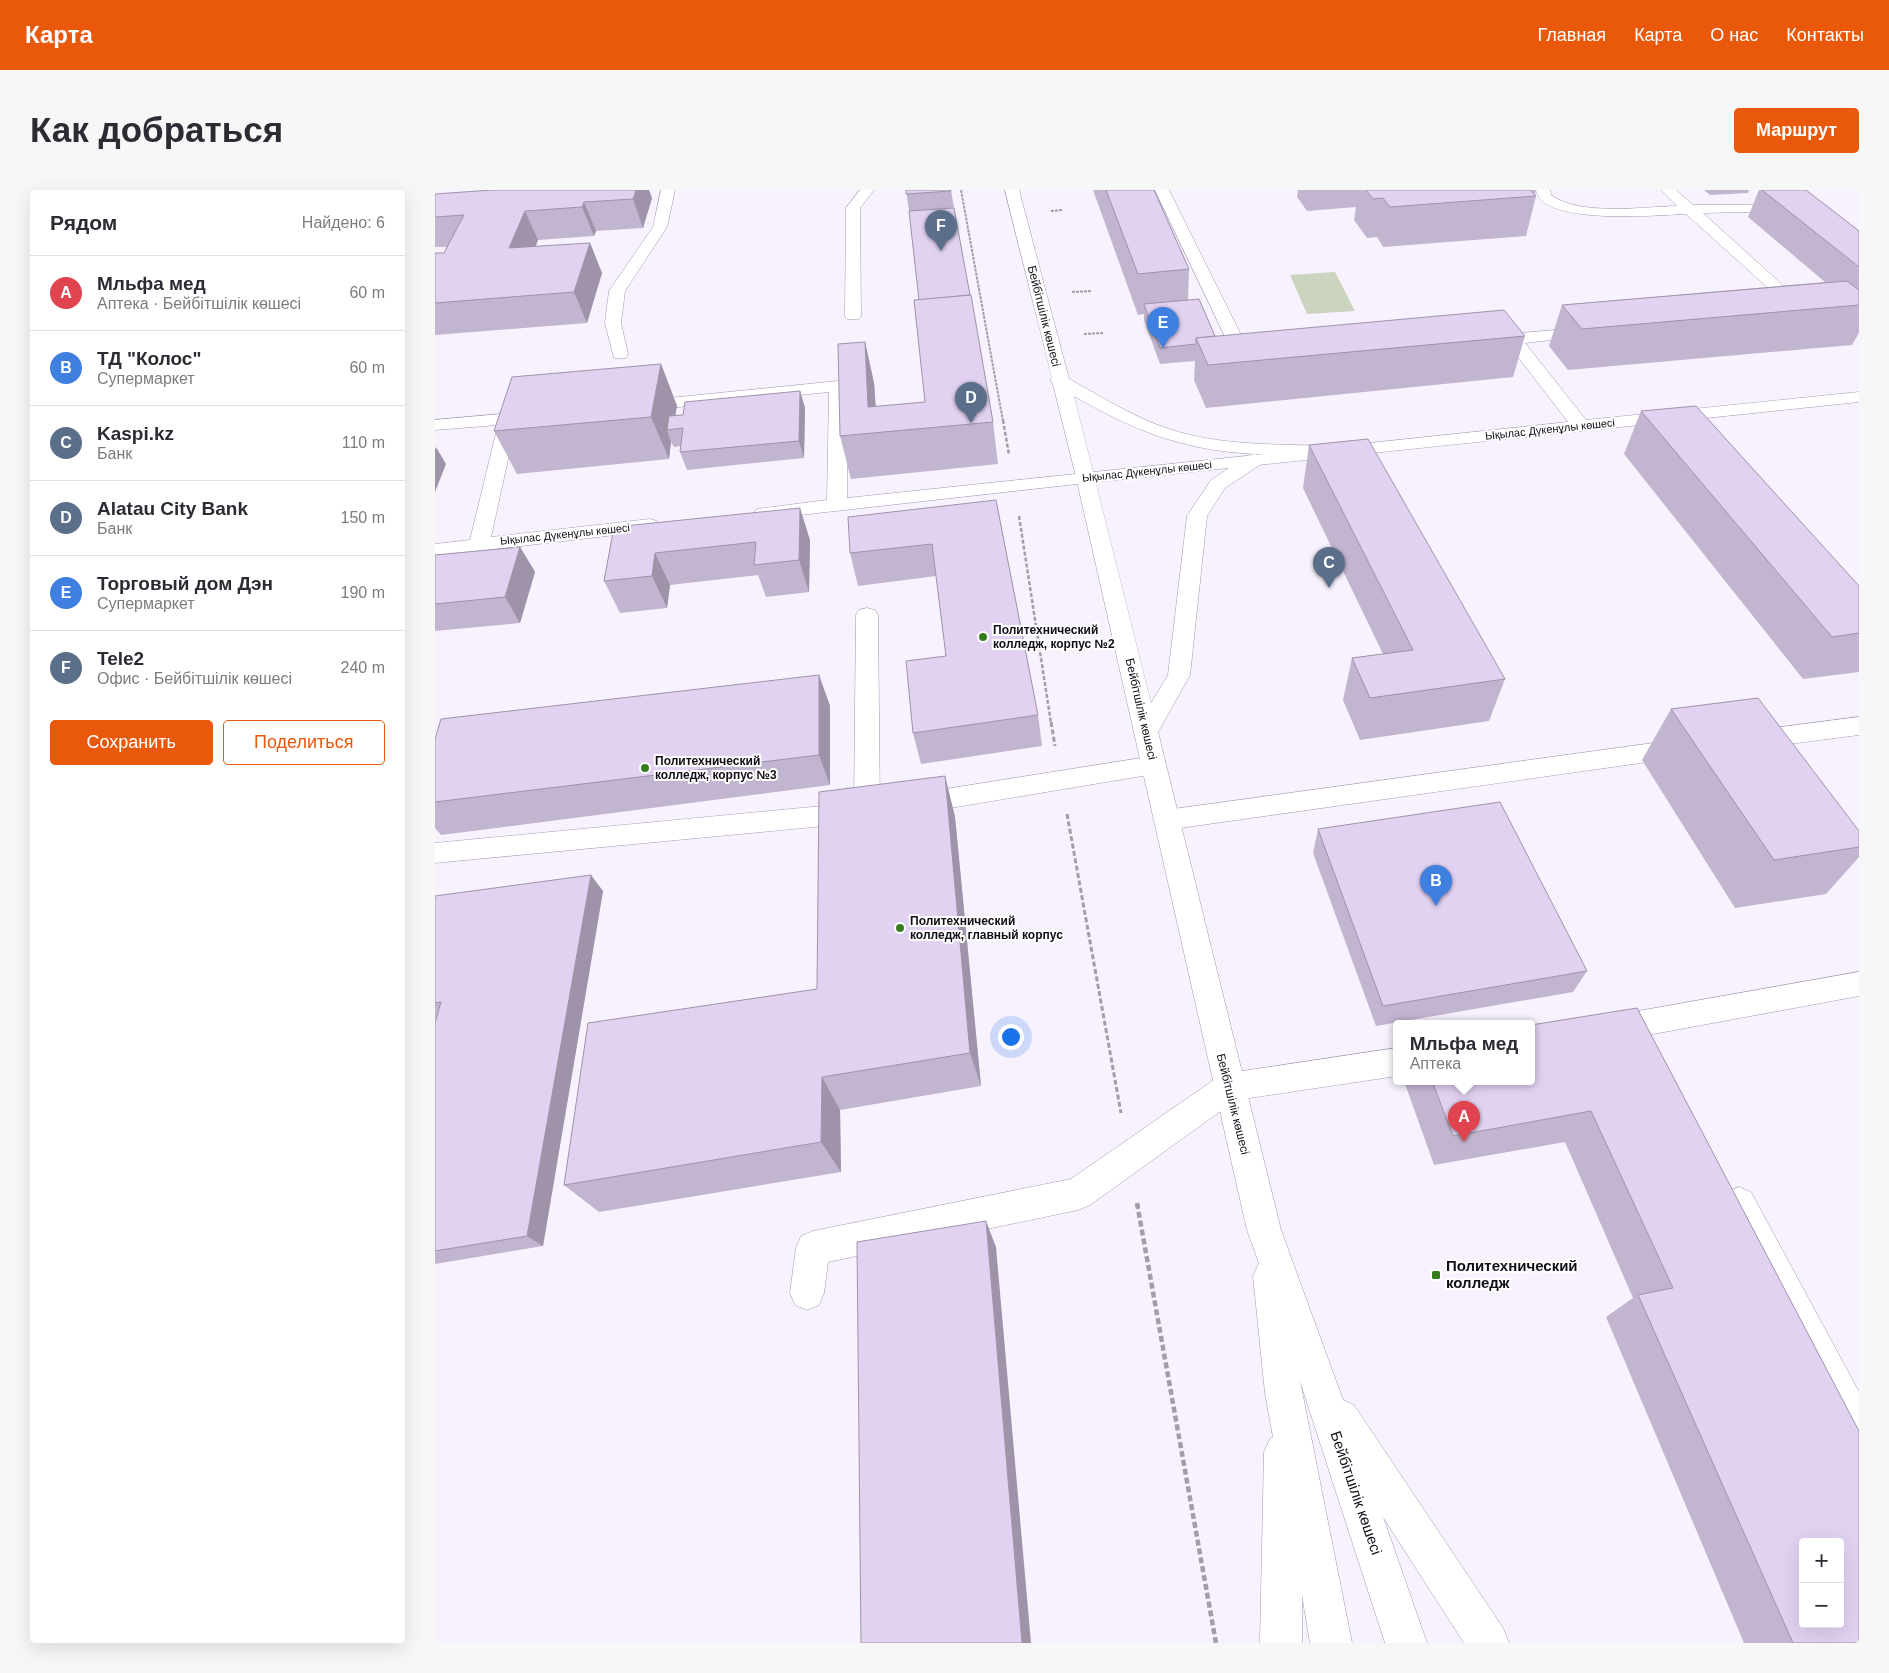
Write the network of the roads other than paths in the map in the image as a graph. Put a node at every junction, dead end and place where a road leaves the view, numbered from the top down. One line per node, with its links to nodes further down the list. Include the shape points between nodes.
1 (668, 190): 14 (main road, via 661,227 617,291 613,323)
2 (867, 190): 10 (main road, via 853,208)
3 (1012, 190): 16 (main road, Бейбітшілік көшесі)
4 (1162, 190): 15 (main road, via 1248,366)
5 (1668, 190): 8 (main road)
6 (1540, 195): 8 (main road, via 1555,205 1594,212)
7 (1807, 206): 8 (main road)
8 (1692, 210): 9 (main road, via 1804,311)
9 (1785, 313)
10 (853, 316)
11 (1600, 331): 12 (main road)
12 (1513, 339): 13 (main road); 23 (main road)
13 (1473, 343)
14 (620, 354)
15 (1267, 364)
16 (1059, 380): 25 (main road, via 1132,421 1176,437 1224,446); 27 (main road, Бейбітшілік көшесі)
17 (1859, 397): 20 (main road, Ықылас Дүкенұлы көшесі)
18 (625, 407): 28 (main road, via 838,386)
19 (547, 415): 21 (main road)
20 (1693, 415): 23 (main road, Ықылас Дүкенұлы көшесі); 24 (main road)
21 (508, 419): 22 (main road); 31 (main road)
22 (435, 425)
23 (1581, 426): 25 (main road, Ықылас Дүкенұлы көшесі)
24 (1706, 429)
25 (1329, 452): 26 (main road, Ықылас Дүкенұлы көшесі)
26 (1254, 460): 27 (main road, Ықылас Дүкенұлы көшесі); 35 (main road, via 1218,484 1197,516 1179,675)
27 (1086, 477): 28 (main road, Ықылас Дүкенұлы көшесі); 35 (main road, Бейбітшілік көшесі)
28 (837, 505): 29 (main road, Ықылас Дүкенұлы көшесі)
29 (747, 514)
30 (668, 523): 31 (main road, Ықылас Дүкенұлы көшесі)
31 (479, 544): 32 (main road, Ықылас Дүкенұлы көшесі)
32 (435, 550)
33 (867, 615): 39 (main road)
34 (1859, 726): 36 (main road)
35 (1146, 732): 38 (main road, Бейбітшілік көшесі)
36 (1755, 739): 37 (main road); 40 (main road)
37 (1770, 760)
38 (1154, 765): 39 (main road); 40 (main road, Бейбітшілік көшесі)
39 (867, 812): 41 (main road)
40 (1167, 820): 45 (main road, Бейбітшілік көшесі)
41 (435, 853)
42 (1859, 984): 43 (main road, via 1651,1037)
43 (1588, 1032)
44 (1393, 1063): 45 (main road)
45 (1229, 1087): 47 (main road, Бейбітшілік көшесі); 48 (main road, via 1078,1194 813,1248)
46 (1724, 1174): 51 (main road)
47 (1264, 1230): 49 (main road, Бейбітшілік көшесі); 50 (main road, Бейбітшілік көшесі)
48 (807, 1293)
49 (1320, 1386): 54 (main road, Бейбітшілік көшесі); 55 (main road)
50 (1283, 1393): 52 (main road); 53 (main road, Бейбітшілік көшесі)
51 (1859, 1429)
52 (1281, 1643)
53 (1331, 1643)
54 (1406, 1643)
55 (1488, 1643)

